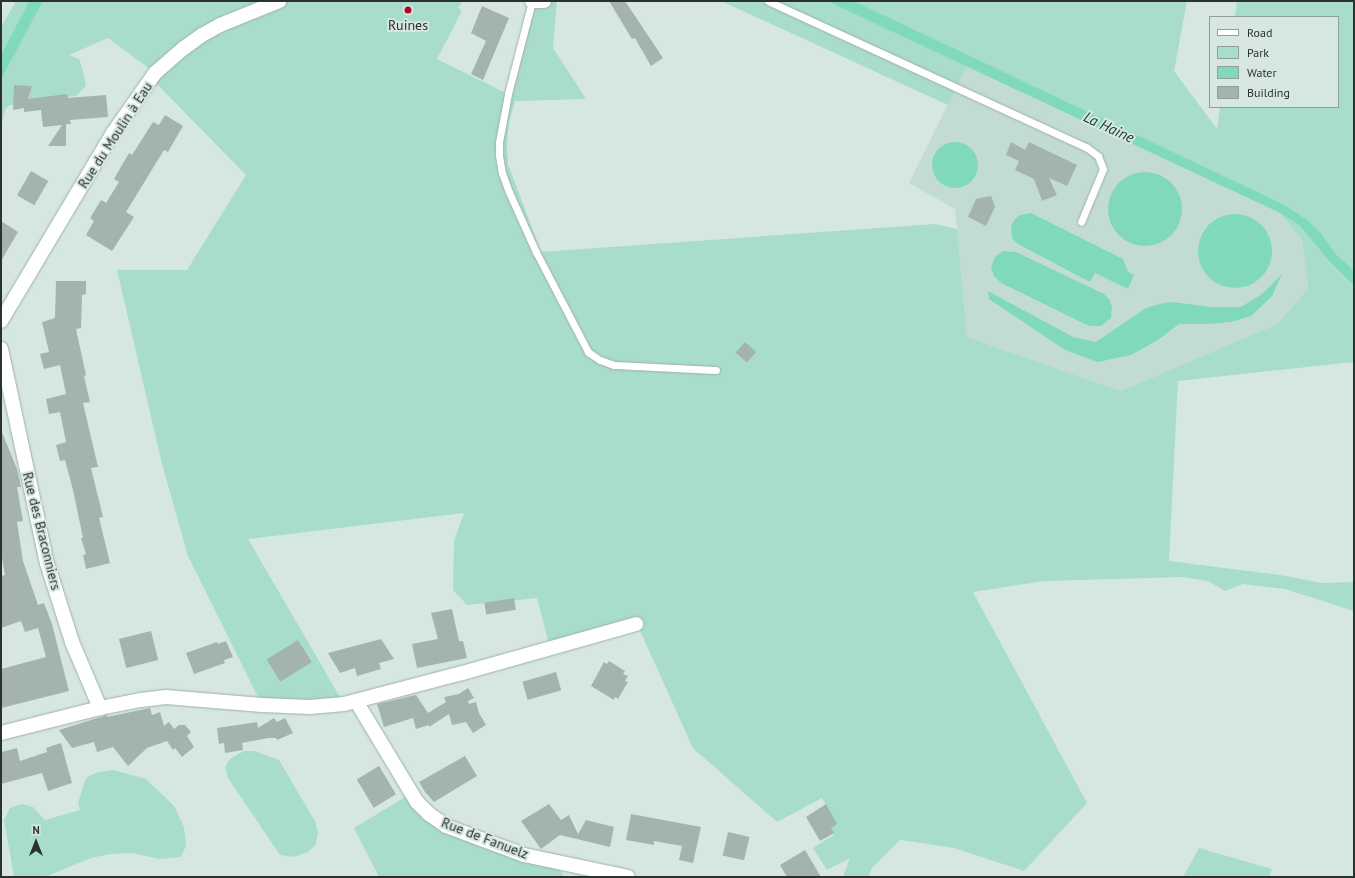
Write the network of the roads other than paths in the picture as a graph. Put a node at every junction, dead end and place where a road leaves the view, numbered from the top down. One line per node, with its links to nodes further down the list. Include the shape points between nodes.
1 (279, 1): 6 (street, Rue du Moulin à Eau, via 202,35 155,73 113,133)
2 (532, 1): 3 (street); 8 (lane, via 508,94 499,155 509,192 536,252 588,352 600,360 614,366)
3 (544, 1)
4 (768, 1): 5 (lane, via 1086,147 1098,156 1103,169)
5 (1081, 222)
6 (1, 320)
7 (1, 349): 11 (street, Rue des Braconniers, via 47,563 72,642)
8 (716, 370)
9 (636, 624): 10 (street)
10 (356, 701): 11 (street, via 310,707 166,698); 13 (street, Rue de Fanuelz, via 418,802 446,826 524,855)
11 (100, 708): 12 (street)
12 (1, 733)
13 (628, 877)

